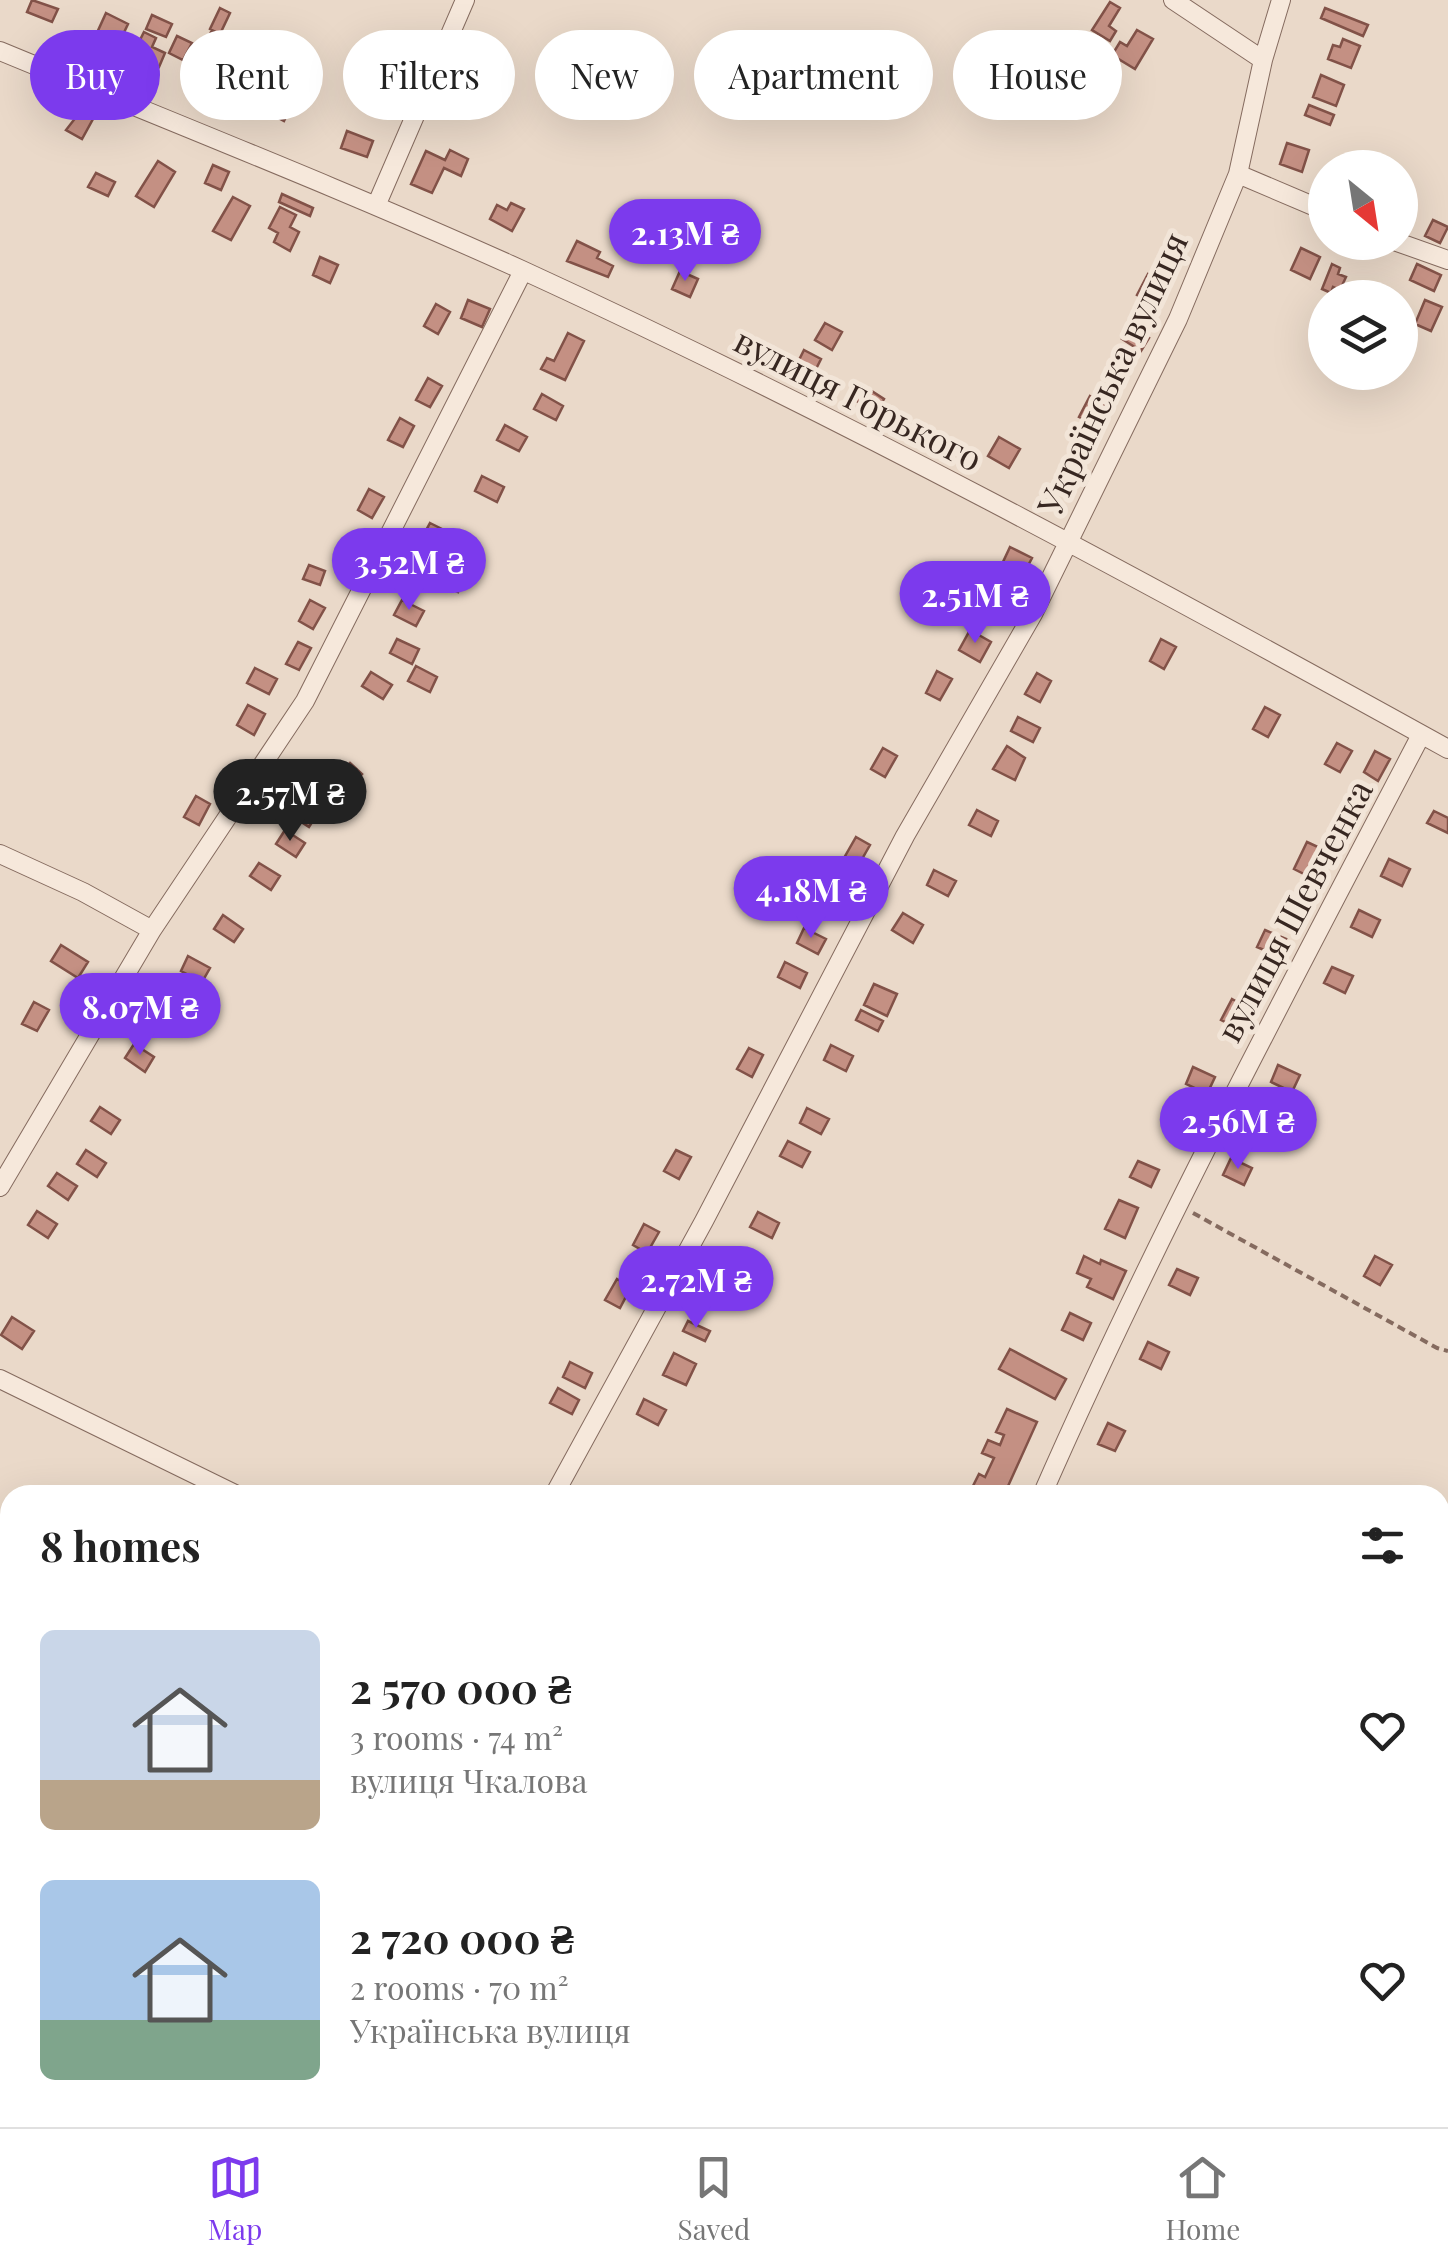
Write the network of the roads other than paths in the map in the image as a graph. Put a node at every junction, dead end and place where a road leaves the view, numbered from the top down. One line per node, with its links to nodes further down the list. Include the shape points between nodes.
1 (465, 0): 8 (street)
2 (1173, 0): 5 (street)
3 (1281, 0): 5 (street, Українська вулиця)
4 (0, 51): 8 (street, вулиця Горького)
5 (1263, 60): 6 (street, Українська вулиця)
6 (1238, 174): 7 (street); 12 (street, Українська вулиця, via 1178,319)
7 (1308, 203)
8 (376, 206): 11 (street, вулиця Горького)
9 (1418, 249): 10 (street)
10 (1448, 260)
11 (523, 270): 12 (street, вулиця Горького); 17 (street, via 305,701)
12 (1068, 540): 14 (street, вулиця Горького); 21 (street, Українська вулиця)
13 (1448, 725): 15 (street)
14 (1421, 735): 15 (street, вулиця Горького); 22 (street, вулиця Шевченка, via 1179,1204)
15 (1443, 747)
16 (0, 854): 17 (street)
17 (152, 930): 18 (street)
18 (0, 1187)
19 (0, 1379): 20 (street)
20 (217, 1485)
21 (559, 1485)
22 (1046, 1485)

